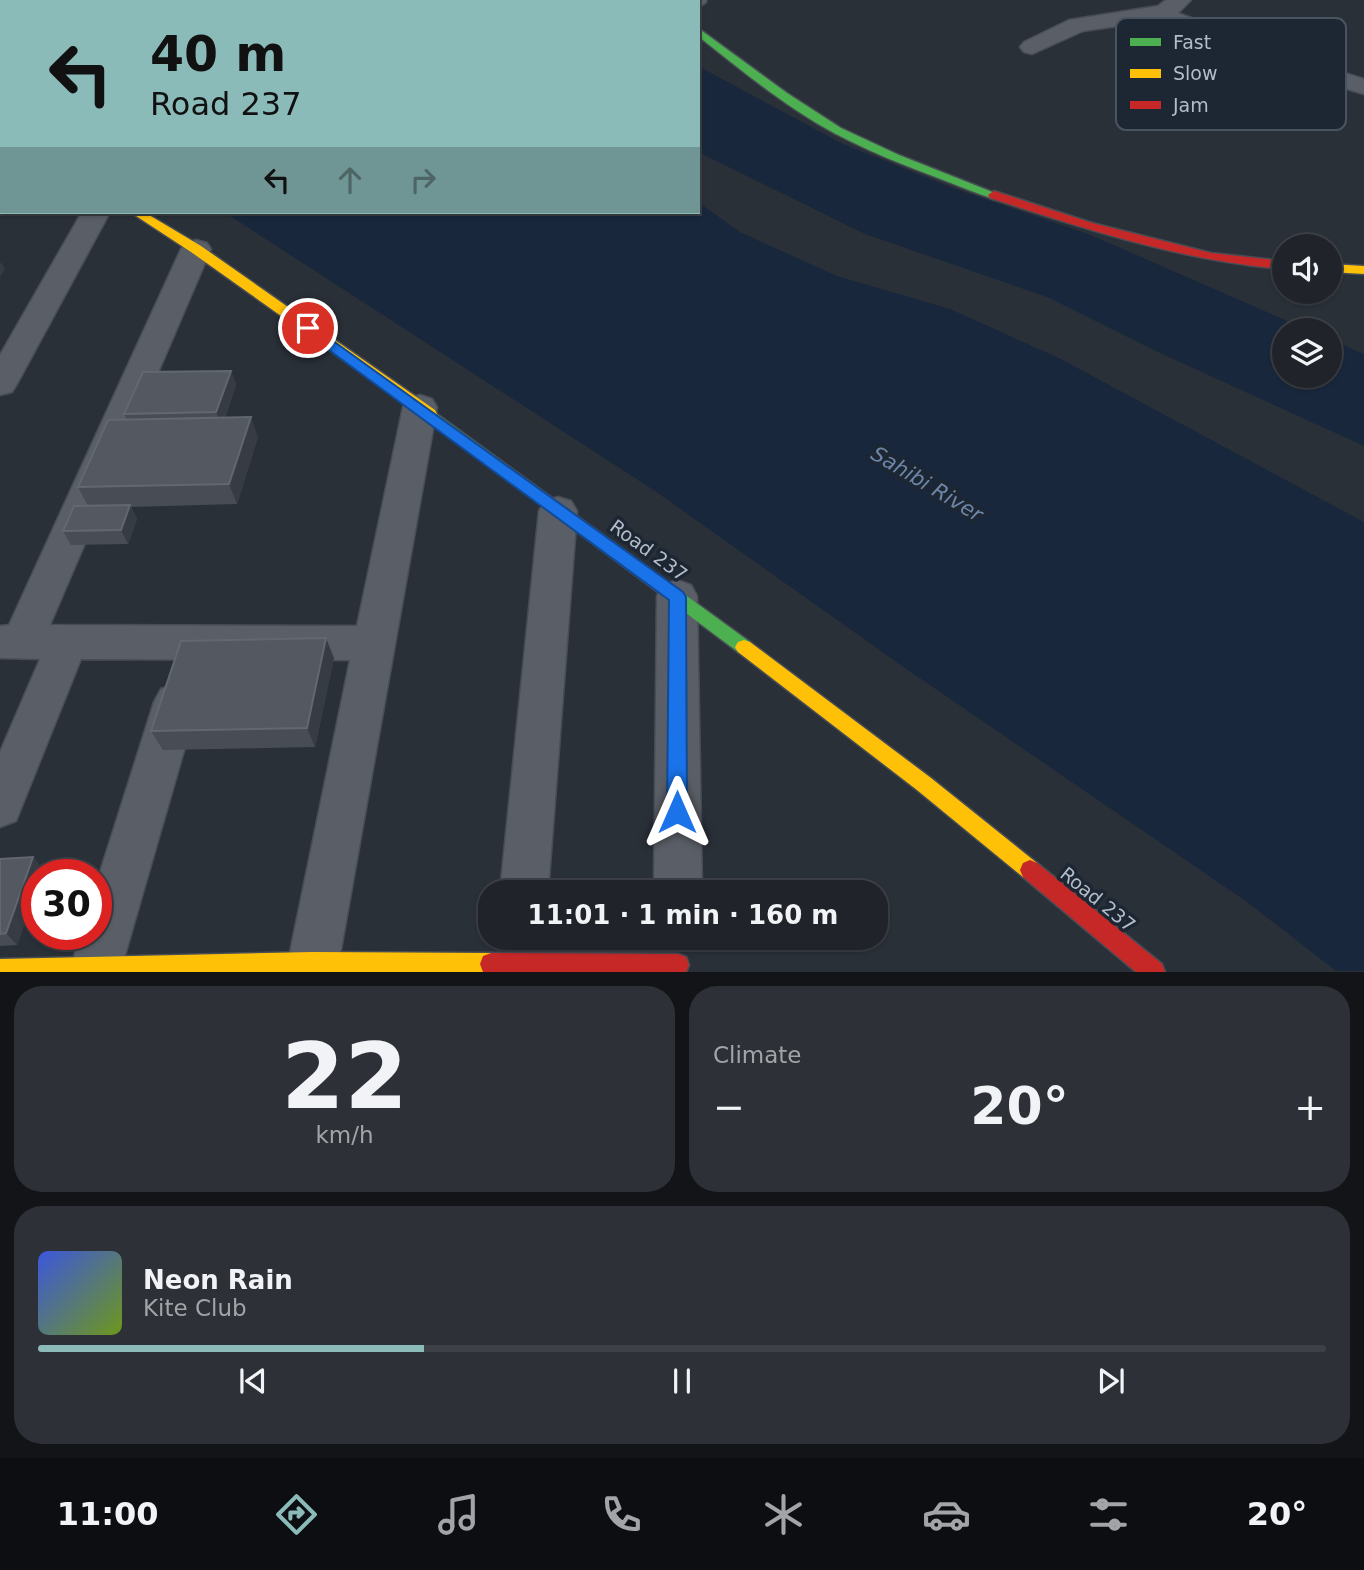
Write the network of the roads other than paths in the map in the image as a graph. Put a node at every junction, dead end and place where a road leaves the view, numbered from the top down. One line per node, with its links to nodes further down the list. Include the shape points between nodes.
1 (1173, 6): 3 (street, via 1077,24)
2 (700, 33): 9 (street, via 836,129 898,159 1088,226 1211,257)
3 (1032, 47)
4 (1346, 82): 5 (street)
5 (1364, 88)
6 (95, 214): 14 (street)
7 (138, 214): 8 (street, Road 237)
8 (196, 248): 15 (street, Road 237); 18 (street)
9 (1272, 264)
10 (1342, 268): 12 (street)
11 (1342, 270): 13 (street)
12 (1364, 270)
13 (1364, 277)
14 (0, 384)
15 (420, 407): 16 (street, Road 237); 21 (street)
16 (558, 511): 17 (street, Road 237); 23 (street)
17 (677, 597): 24 (street); 31 (street, Road 237, via 924,784)
18 (11, 643): 19 (street)
19 (67, 643): 20 (street); 22 (street)
20 (194, 643): 21 (street); 28 (street)
21 (376, 643): 27 (street)
22 (0, 806)
23 (525, 880)
24 (678, 880)
25 (519, 958): 26 (street); 27 (street)
26 (678, 958)
27 (312, 967): 29 (street)
28 (95, 969): 29 (street); 30 (street)
29 (151, 969)
30 (3, 971)
31 (1154, 971)

